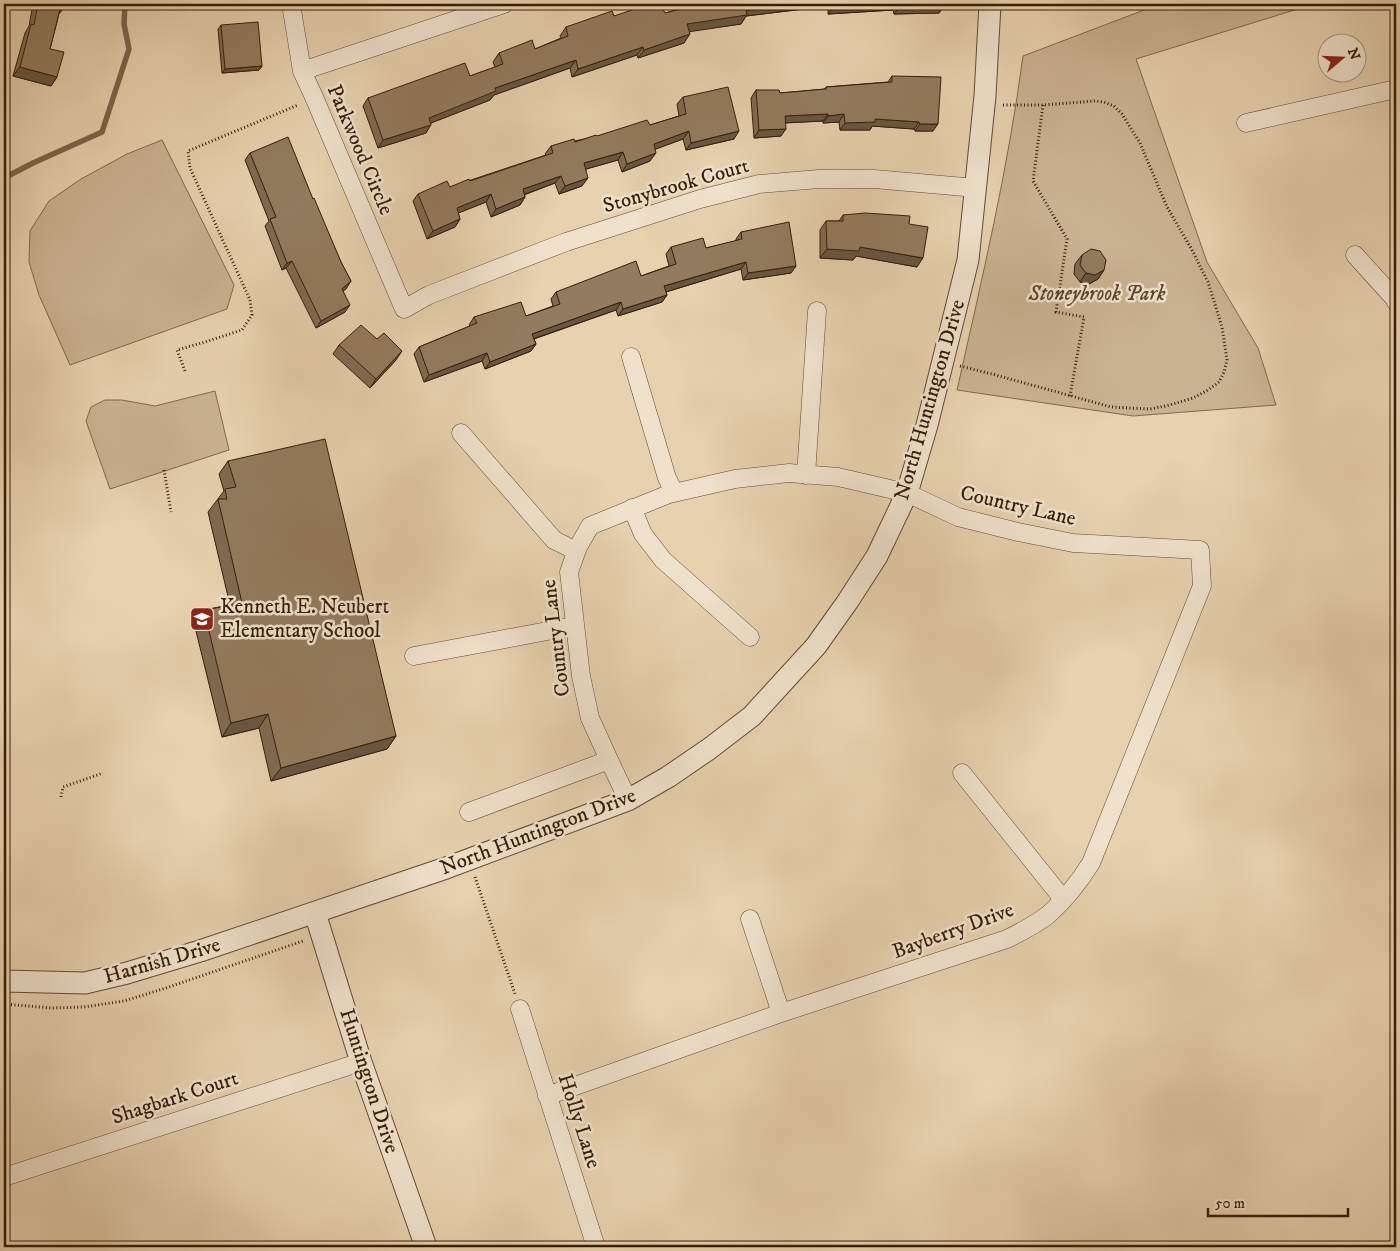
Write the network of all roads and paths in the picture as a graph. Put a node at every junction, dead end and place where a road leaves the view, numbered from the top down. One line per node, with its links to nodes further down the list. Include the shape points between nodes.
1 (291, 4): 4 (street, Parkwood Circle)
2 (504, 4): 4 (street)
3 (990, 4): 7 (street, North Huntington Drive)
4 (302, 71): 6 (street, Parkwood Circle)
5 (1396, 89): 9 (street)
6 (314, 98): 13 (street, Parkwood Circle); 17 (path, via 188,151 190,168 250,300 252,315 242,330 177,350)
7 (984, 105): 8 (path); 10 (street, North Huntington Drive)
8 (1042, 105): 18 (path, via 1033,181 1067,238 1056,312 1084,317); 18 (path, via 1104,102 1122,114 1140,143 1167,207 1208,282 1222,326 1227,360 1219,382 1193,398 1170,405 1150,409 1111,407)
9 (1246, 123)
10 (976, 188): 13 (street, Stonybrook Court, via 874,179 759,184 700,199 566,242 430,295); 16 (street, North Huntington Drive, via 968,260)
11 (1355, 255): 12 (street)
12 (1396, 302)
13 (404, 309)
14 (817, 311): 21 (street)
15 (631, 356): 22 (street)
16 (943, 362): 18 (path); 23 (street, North Huntington Drive)
17 (185, 370)
18 (1070, 396)
19 (461, 433): 26 (street, via 554,540)
20 (164, 470): 25 (path)
21 (806, 474): 22 (street, Country Lane, via 735,479); 23 (street, Country Lane, via 838,477)
22 (674, 492): 24 (street, Country Lane)
23 (907, 493): 27 (street, Country Lane, via 958,518 1073,543); 35 (street, North Huntington Drive, via 876,556 816,646 752,716 710,749)
24 (632, 508): 26 (street, Country Lane, via 590,526); 29 (street, via 644,534 664,560)
25 (171, 512)
26 (576, 550): 28 (street, Country Lane, via 569,572)
27 (1200, 550): 38 (street, Bayberry Drive, via 1202,586 1199,596 1092,863)
28 (574, 626): 30 (street); 31 (street, Country Lane, via 580,676 590,718)
29 (750, 637)
30 (414, 656)
31 (609, 760): 35 (street, Country Lane); 36 (street)
32 (103, 772): 34 (path, via 63,787)
33 (962, 773): 38 (street)
34 (61, 797)
35 (628, 800): 37 (street, North Huntington Drive)
36 (469, 812)
37 (469, 860): 39 (street, North Huntington Drive); 42 (path)
38 (1063, 900): 43 (street, Bayberry Drive, via 1048,914 1006,939)
39 (315, 913): 41 (street, Harnish Drive, via 200,951 84,983); 44 (street, Huntington Drive)
40 (750, 919): 43 (street)
41 (4, 981)
42 (520, 1009): 45 (street, Holly Lane)
43 (781, 1013): 45 (street, Bayberry Drive)
44 (360, 1062): 46 (street, Shagbark Court); 47 (street, Huntington Drive)
45 (547, 1096): 48 (street, Holly Lane)
46 (4, 1177)
47 (426, 1247)
48 (596, 1247)

